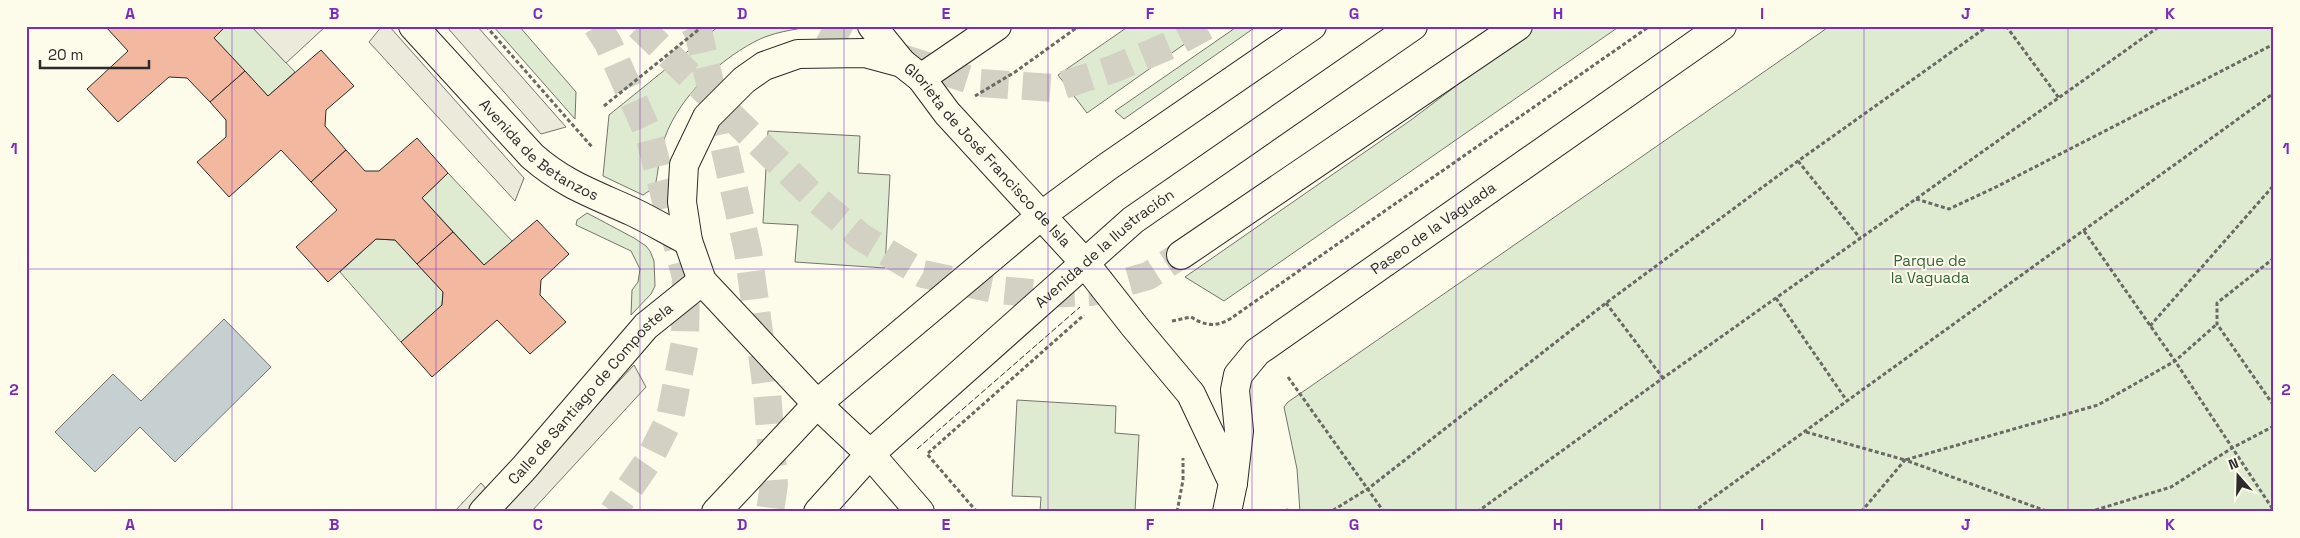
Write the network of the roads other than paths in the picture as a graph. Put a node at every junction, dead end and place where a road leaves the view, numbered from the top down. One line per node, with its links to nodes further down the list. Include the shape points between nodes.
1 (413, 26): 10 (main road, Avenida de Betanzos, via 547,169 579,189)
2 (872, 26): 8 (main road)
3 (997, 26): 8 (main road)
4 (1312, 26): 9 (main road)
5 (1413, 26): 12 (main road, Avenida de la Ilustración, via 1133,220)
6 (1518, 26): 11 (main road)
7 (1722, 26): 16 (main road, Paseo de la Vaguada, via 1257,352 1238,375 1235,390 1239,431)
8 (911, 70): 9 (main road, Glorieta de José Francisco de Isla); 10 (main road, Glorieta de José Francisco de Isla, via 865,53 798,54 764,66 744,80 707,118 684,166 682,202)
9 (1042, 215): 12 (main road, Glorieta de José Francisco de Isla); 14 (main road)
10 (688, 241): 13 (main road, Glorieta de José Francisco de Isla)
11 (1181, 255)
12 (1084, 262): 15 (main road, Avenida de la Ilustración); 16 (main road, Glorieta de José Francisco de Isla, via 1190,394)
13 (702, 281): 14 (main road, Glorieta de José Francisco de Isla); 18 (main road, Calle de Santiago de Compostela, via 646,326)
14 (817, 404): 15 (main road, Glorieta de José Francisco de Isla); 19 (main road)
15 (870, 454): 17 (main road, Avenida de la Ilustración); 20 (main road, Glorieta de José Francisco de Isla)
16 (1233, 482): 21 (main road)
17 (821, 508)
18 (483, 512)
19 (716, 512)
20 (920, 512)
21 (1227, 512)

